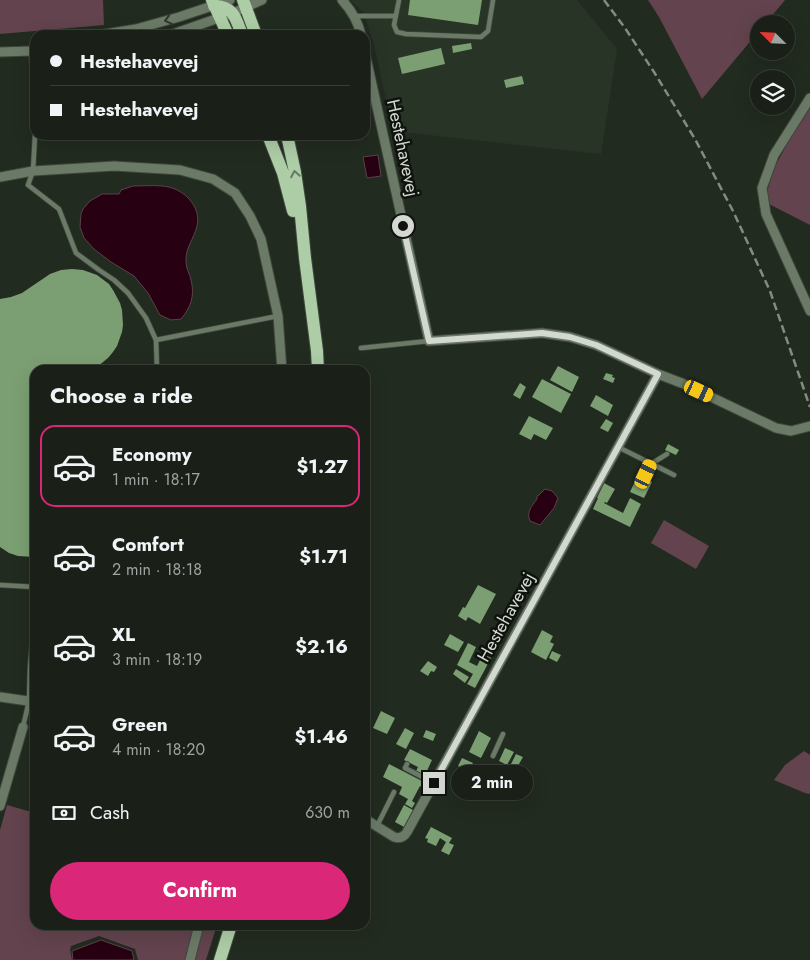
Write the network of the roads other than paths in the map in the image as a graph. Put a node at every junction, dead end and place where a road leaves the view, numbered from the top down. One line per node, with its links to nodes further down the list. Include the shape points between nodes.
1 (262, 0): 6 (street)
2 (342, 0): 8 (street)
3 (399, 0): 9 (lane)
4 (493, 0): 9 (lane, via 488,31 481,37 406,34 398,32 394,25)
5 (231, 3): 6 (main road); 7 (main road, via 228,9); 13 (main road)
6 (244, 4): 14 (main road)
7 (215, 8): 10 (street, one-way to 10, via 208,7); 11 (street); 12 (main road)
8 (355, 16): 9 (lane); 15 (street)
9 (396, 16)
10 (130, 30)
11 (178, 30)
12 (226, 30)
13 (240, 30)
14 (254, 30)
15 (360, 30)
16 (30, 51): 17 (street)
17 (0, 52)
18 (370, 76): 29 (street, Hestehavevej)
19 (810, 98): 26 (street, via 774,155 762,188 766,214)
20 (35, 140): 23 (lane)
21 (270, 140): 25 (main road, via 283,173)
22 (288, 140): 25 (main road, one-way to 22)
23 (33, 171): 24 (street); 27 (street, via 114,166 180,170 213,179 235,193 261,239); 28 (lane, via 28,185 59,209 76,253 128,293 146,318)
24 (0, 177)
25 (305, 258): 33 (main road)
26 (810, 311)
27 (278, 316): 28 (lane); 32 (street)
28 (156, 340): 31 (lane)
29 (429, 341): 30 (lane); 34 (street, via 542,333 570,337 596,345)
30 (361, 348)
31 (156, 365)
32 (282, 365)
33 (318, 365)
34 (658, 374): 35 (street, via 776,428 791,431); 36 (street, Hestehavevej)
35 (810, 426)
36 (618, 447): 38 (lane); 50 (street, Hestehavevej)
37 (667, 454): 38 (lane)
38 (651, 464): 39 (lane); 40 (lane)
39 (646, 474)
40 (674, 475)
41 (0, 585): 42 (lane)
42 (30, 587)
43 (0, 697): 44 (street)
44 (30, 702)
45 (30, 708): 46 (lane)
46 (23, 727): 52 (street)
47 (503, 734): 48 (lane)
48 (493, 756)
49 (407, 764): 50 (lane, via 405,768)
50 (434, 783): 54 (street, Hestehavevej, via 405,834 394,837)
51 (394, 792): 54 (lane)
52 (0, 806)
53 (370, 822): 54 (street, Hestehavevej)
54 (377, 826)
55 (198, 930): 57 (street)
56 (229, 930): 58 (main road)
57 (190, 960)
58 (220, 960)

